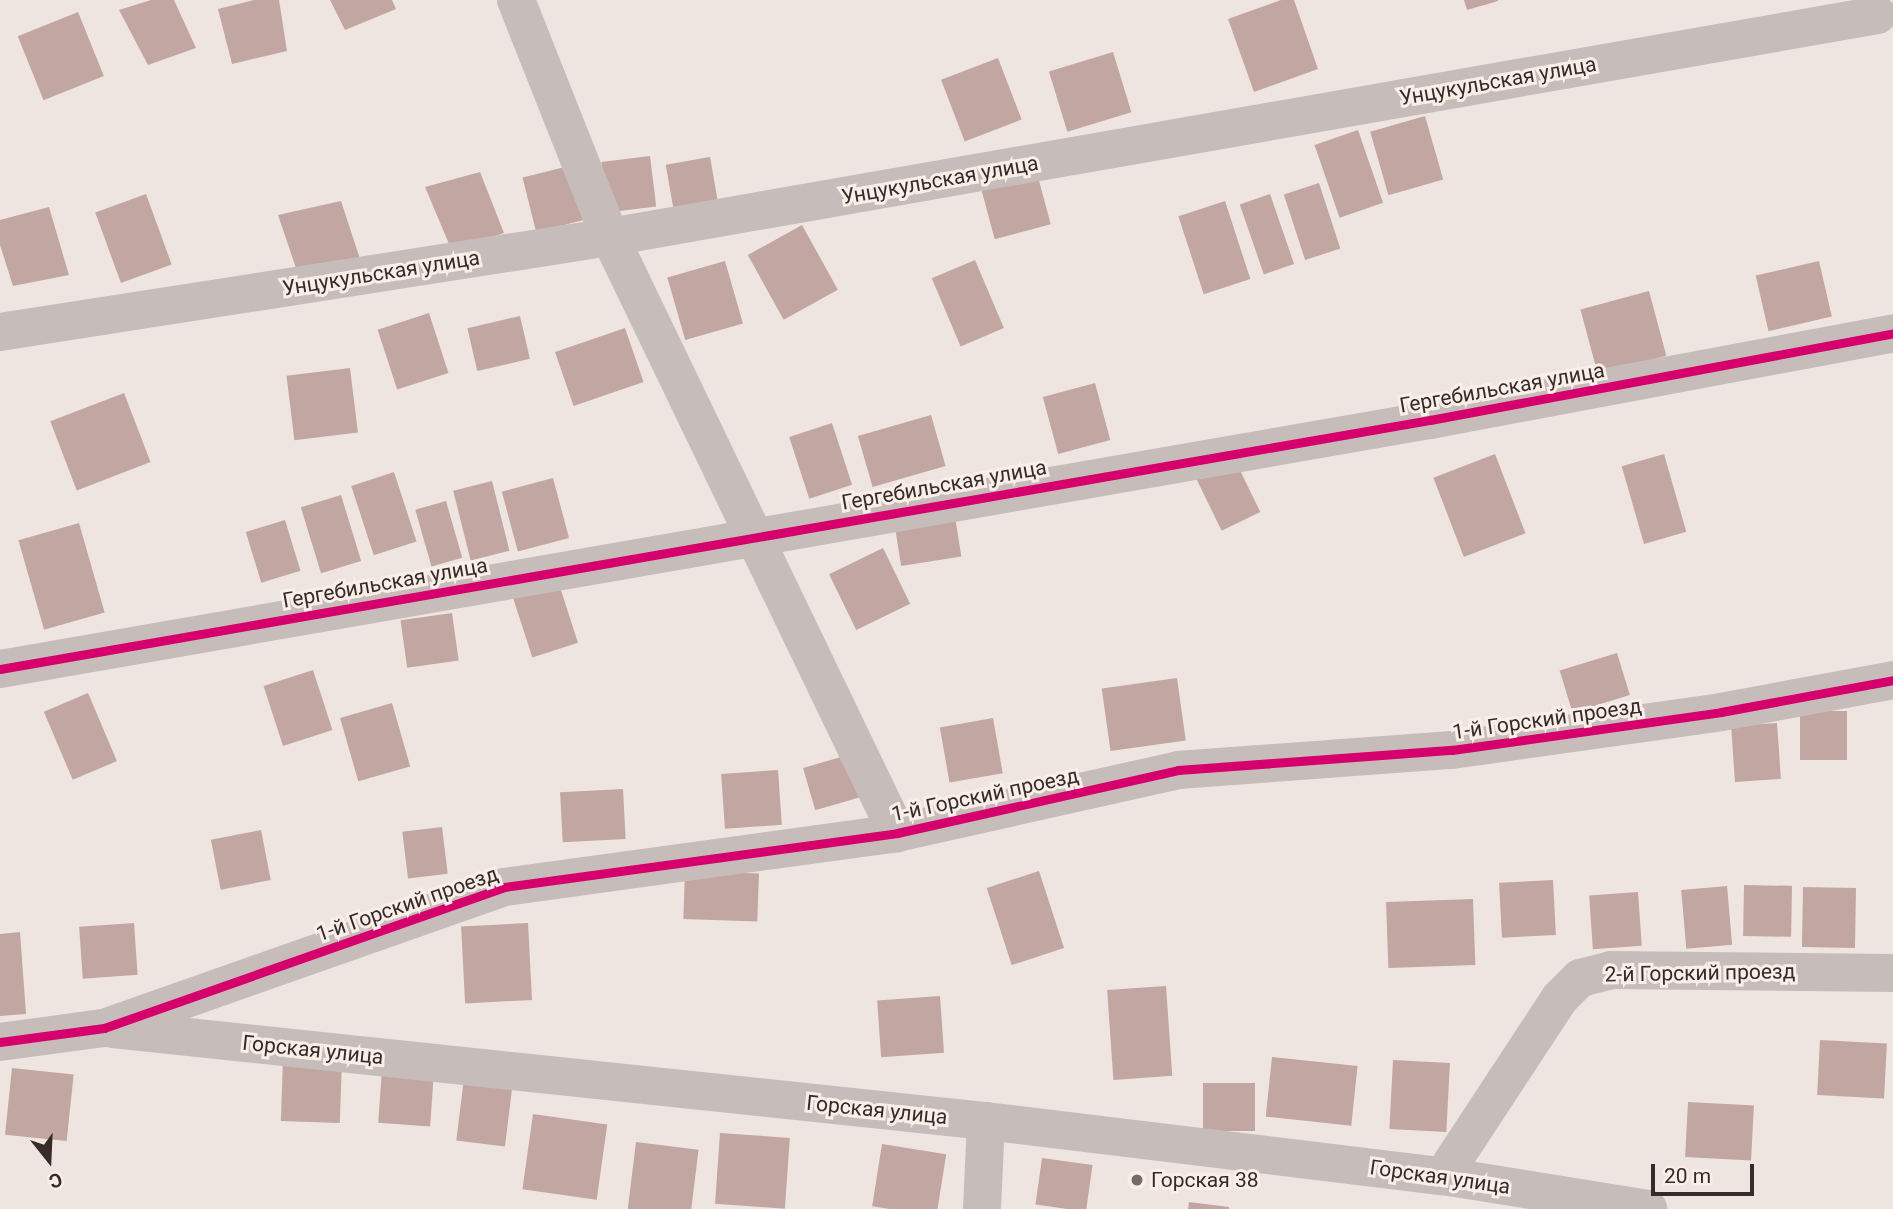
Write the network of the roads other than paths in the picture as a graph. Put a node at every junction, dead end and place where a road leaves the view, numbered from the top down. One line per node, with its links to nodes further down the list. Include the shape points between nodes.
1 (516, 0): 3 (street)
2 (1878, 15): 3 (street, Унцукульская улица)
3 (610, 237): 4 (street, Унцукульская улица); 6 (street)
4 (0, 332)
5 (1893, 333): 6 (street, Гергебильская улица, via 1430,419)
6 (754, 535): 7 (street, Гергебильская улица); 9 (street)
7 (0, 669)
8 (1893, 680): 9 (street, 1-й Горский проезд, via 1721,712 1452,750 1178,770)
9 (897, 833): 11 (street, 1-й Горский проезд, via 504,887)
10 (1893, 973): 14 (street, 2-й Горский проезд, via 1611,970 1580,978 1560,998)
11 (104, 1028): 12 (street); 13 (street, Горская улица)
12 (0, 1042)
13 (986, 1121): 14 (street, Горская улица); 15 (street)
14 (1443, 1176): 16 (street, Горская улица)
15 (982, 1209)
16 (1648, 1209)

